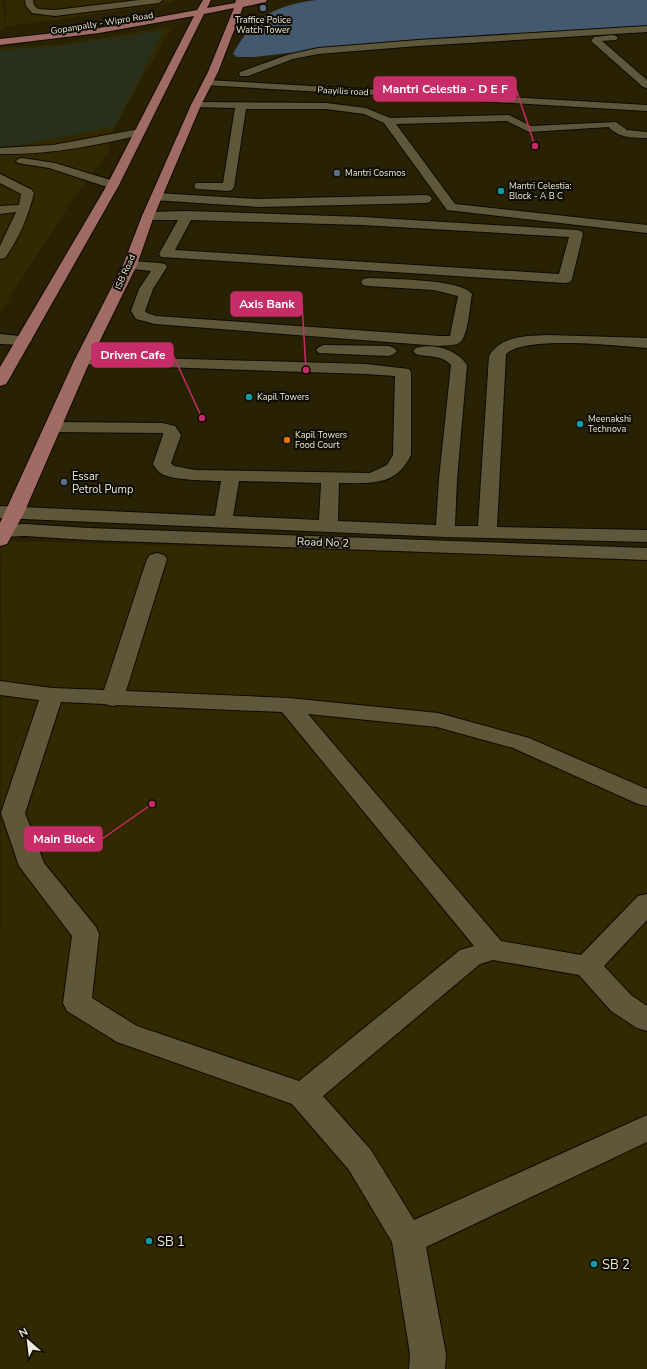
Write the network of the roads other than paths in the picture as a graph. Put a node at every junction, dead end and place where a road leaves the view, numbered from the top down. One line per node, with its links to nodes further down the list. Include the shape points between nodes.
1 (29, 0): 2 (street, via 35,11 55,13)
2 (159, 0)
3 (225, 0): 5 (main road)
4 (267, 1): 6 (main road)
5 (204, 6): 6 (main road); 8 (main road, Gopanpally - Wipro Road); 12 (main road, Gopanpally - Wipro Road, via 39,39); 26 (main road)
6 (238, 6): 14 (main road, ISB Road, via 214,67)
7 (99, 22): 8 (main road)
8 (85, 26): 10 (main road, Gopanpally - Wipro Road, via 46,25)
9 (647, 29): 13 (street, via 318,51 290,56 240,74)
10 (0, 35)
11 (613, 38): 15 (street, via 596,41)
12 (0, 42)
13 (268, 75)
14 (214, 76): 17 (street, Paayilis road); 19 (main road, ISB Road)
15 (647, 86)
16 (611, 95): 17 (street)
17 (609, 107): 18 (street, Paayilis road)
18 (647, 108)
19 (193, 111): 20 (street); 21 (street); 33 (main road, ISB Road)
20 (240, 111): 22 (street); 24 (street, via 326,106 366,111); 32 (street, via 228,187)
21 (206, 116)
22 (226, 116)
23 (624, 121): 25 (street, via 601,120)
24 (388, 122): 25 (street, via 509,118 529,129); 39 (street, via 451,208)
25 (603, 125): 27 (street, via 612,124 618,131 628,134)
26 (139, 132): 28 (street, via 66,147); 31 (main road)
27 (647, 135)
28 (0, 151)
29 (0, 160): 31 (street, via 51,165)
30 (0, 178): 35 (street, via 28,193)
31 (113, 185): 48 (main road)
32 (187, 185)
33 (165, 189): 34 (street, via 258,203); 37 (main road, ISB Road)
34 (426, 199)
35 (24, 208): 36 (street); 40 (street, via 7,247)
36 (0, 210)
37 (148, 216): 38 (street); 41 (main road, ISB Road)
38 (187, 216): 38 (street, via 365,222 576,234 565,279 166,254)
39 (647, 229)
40 (0, 255)
41 (130, 265): 42 (street); 45 (main road, ISB Road)
42 (160, 267): 43 (street); 46 (street)
43 (230, 272)
44 (355, 281): 46 (street, via 462,291 465,294 457,337 454,340 440,341 155,320 142,316 138,311)
45 (122, 282): 46 (street); 51 (main road, ISB Road)
46 (150, 283)
47 (0, 339): 48 (street)
48 (24, 340): 52 (main road)
49 (647, 343): 60 (street, via 548,339 502,348 496,356)
50 (324, 350): 59 (street, via 433,351 455,359 458,365)
51 (82, 361): 53 (main road, ISB Road); 55 (street, via 403,372 402,455 398,464 394,469 370,478)
52 (1, 376)
53 (52, 427): 54 (street, via 170,430 172,435 162,464 168,470 195,475); 56 (main road, ISB Road)
54 (231, 476): 55 (street); 57 (street)
55 (330, 478): 58 (street)
56 (7, 513): 57 (street, Road No 2); 61 (main road, ISB Road)
57 (223, 522): 58 (street, Road No 2)
58 (328, 526): 59 (street, Road No 2)
59 (445, 531): 60 (street, Road No 2)
60 (487, 531): 62 (street, Road No 2)
61 (1, 534): 63 (street, Road No 2, via 25,530)
62 (647, 536)
63 (647, 554)
64 (157, 559): 67 (street)
65 (0, 688): 66 (street)
66 (52, 695): 67 (street); 74 (street, via 13,813 32,866 86,934 77,1003 127,1034)
67 (112, 699): 68 (street)
68 (288, 705): 69 (street, via 438,720 521,743); 71 (street)
69 (647, 798)
70 (647, 903): 72 (street)
71 (493, 950): 72 (street); 74 (street, via 470,957)
72 (587, 966): 73 (street, via 621,1003)
73 (647, 1020)
74 (303, 1095): 76 (street, via 360,1160)
75 (647, 1128): 76 (street)
76 (408, 1239): 77 (street, via 428,1354)
77 (427, 1369)

